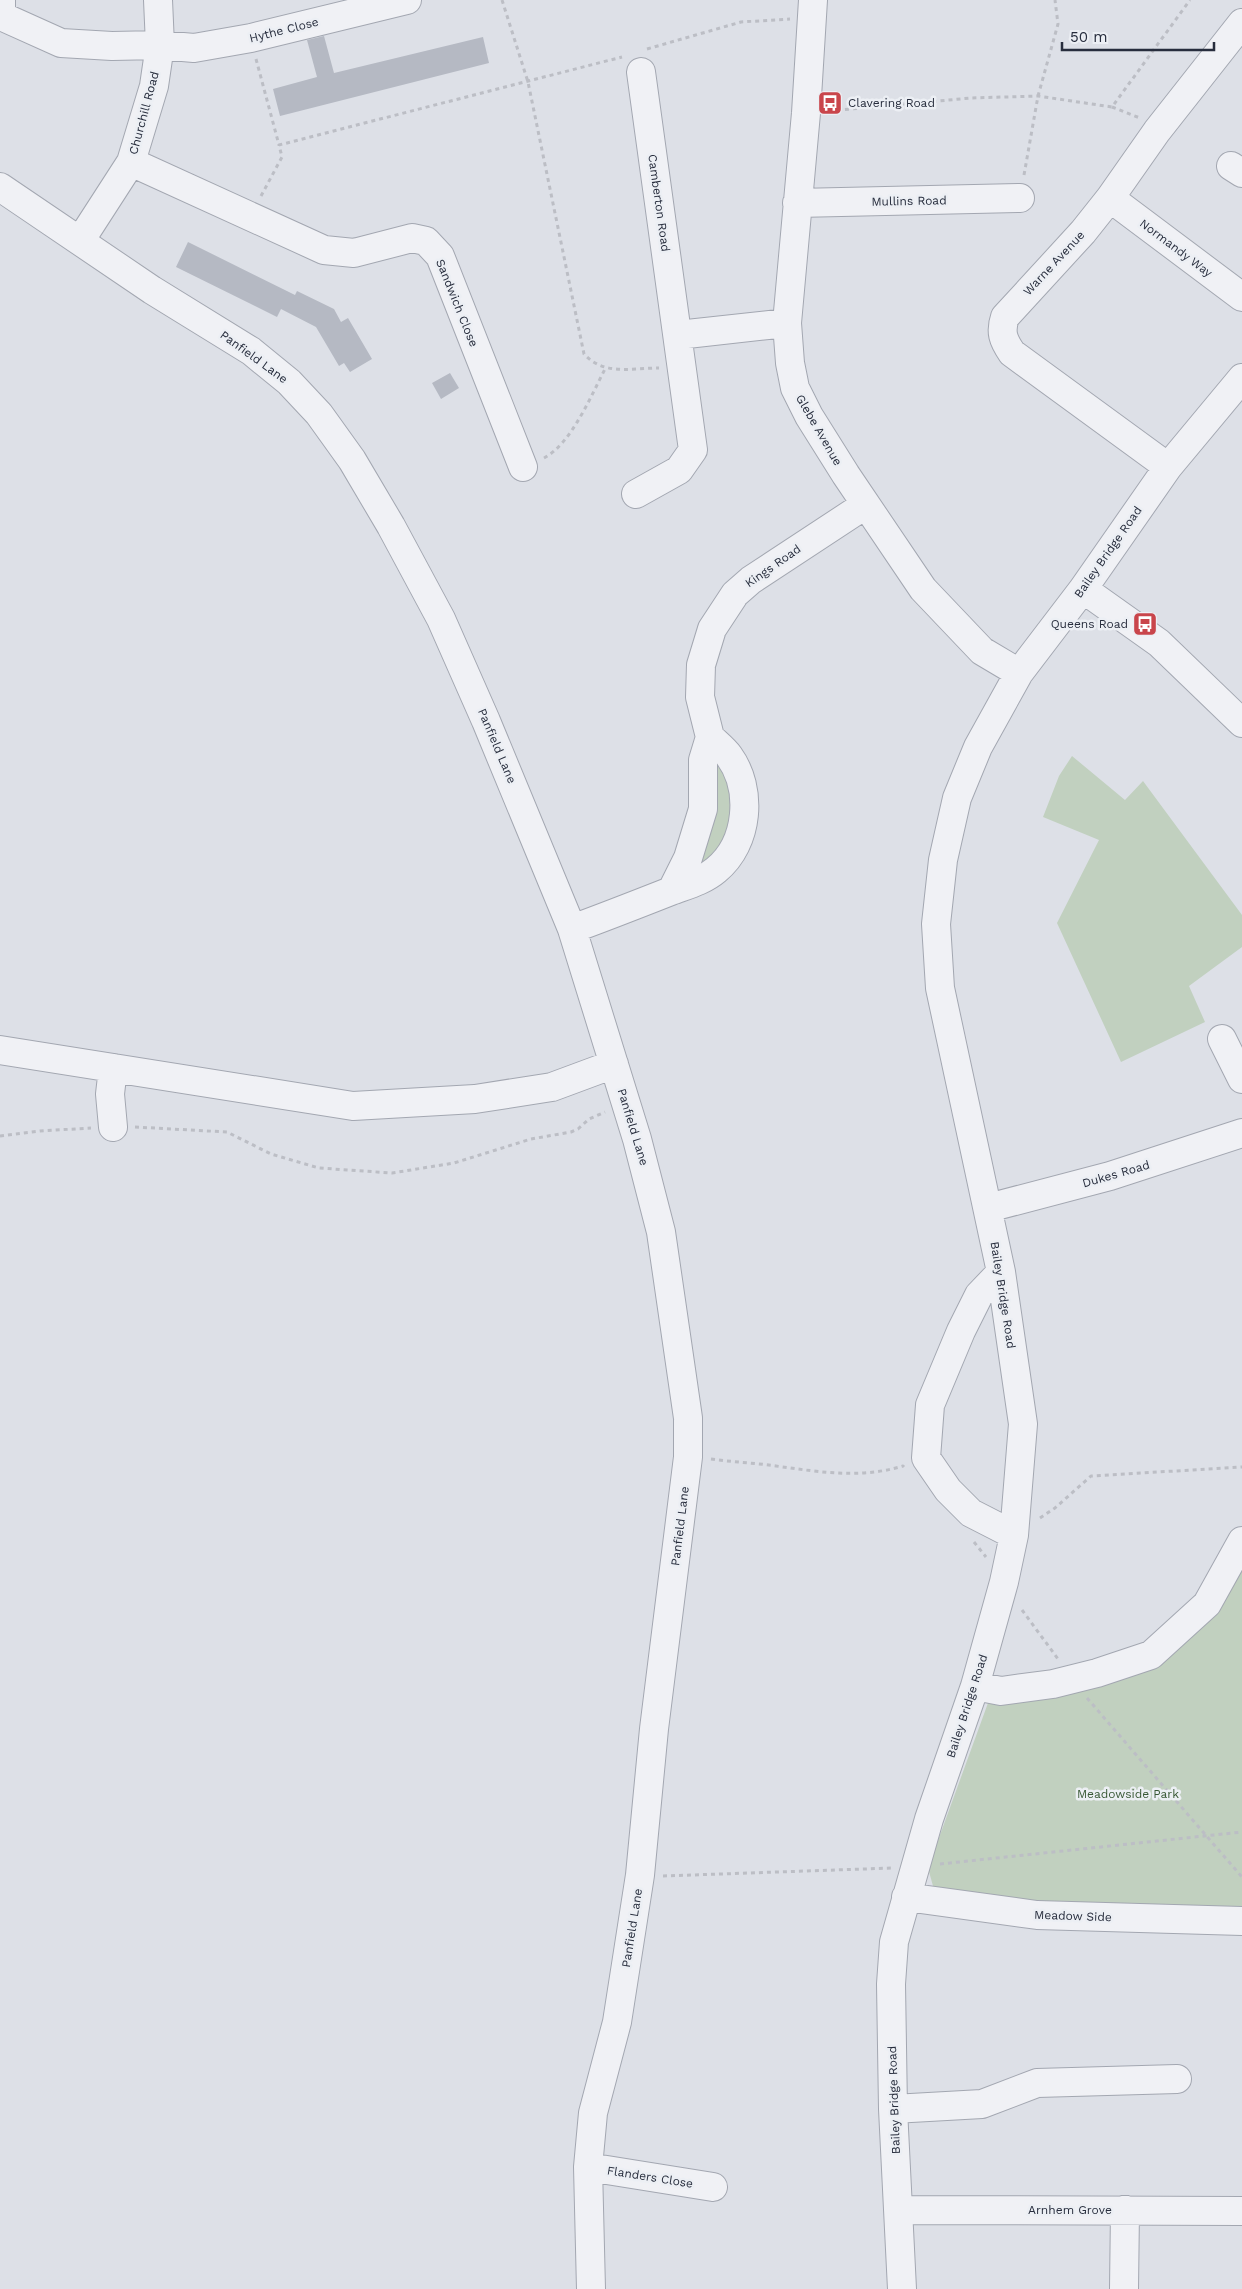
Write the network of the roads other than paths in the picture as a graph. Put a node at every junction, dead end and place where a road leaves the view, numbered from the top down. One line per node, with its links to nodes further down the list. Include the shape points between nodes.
1 (1, 0): 6 (street, Hythe Close, via 1,16 62,44)
2 (158, 0): 6 (street, Churchill Road)
3 (407, 0): 6 (street, Hythe Close, via 251,38 194,48)
4 (813, 9): 12 (street, Glebe Avenue)
5 (1242, 23): 11 (street, Warne Avenue)
6 (160, 45): 8 (street, Churchill Road, via 154,86)
7 (636, 60): 16 (street, Camberton Road)
8 (131, 162): 13 (street, Churchill Road); 18 (street, Sandwich Close, via 303,242 336,252 354,253 412,238 426,241 440,256)
9 (0, 187): 13 (street, Panfield Lane)
10 (1020, 198): 12 (street, Mullins Road)
11 (1110, 198): 14 (street, Normandy Way); 19 (street, Warne Avenue, via 1084,232 1004,317 1001,329 1012,353)
12 (797, 203): 15 (street, Glebe Avenue)
13 (80, 241): 27 (street, Panfield Lane, via 251,351 289,382 319,414 352,460 441,619)
14 (1242, 297)
15 (787, 323): 16 (street); 21 (street, Glebe Avenue, via 795,388)
16 (678, 335): 20 (street, Camberton Road, via 693,450 680,470)
17 (1242, 378): 19 (street, Bailey Bridge Road)
18 (523, 467)
19 (1168, 468): 22 (street, Bailey Bridge Road)
20 (636, 494)
21 (865, 505): 23 (street, Glebe Avenue, via 923,589 982,651); 25 (street, Kings Road, via 751,580 723,611 712,630 702,666 700,697)
22 (1083, 589): 23 (street, Bailey Bridge Road); 24 (street, via 1159,643)
23 (1019, 673): 35 (street, Bailey Bridge Road, via 978,747 957,798 943,860 936,924 940,988)
24 (1242, 723)
25 (710, 737): 26 (street, via 703,760 704,810 688,858); 26 (street, via 729,755 743,789 742,831 717,870 697,882)
26 (672, 890): 27 (street)
27 (572, 928): 30 (street, Panfield Lane)
28 (1222, 1039): 32 (street)
29 (0, 1050): 31 (street)
30 (614, 1064): 31 (street, via 552,1087 475,1099 353,1106); 44 (street, Panfield Lane, via 661,1232 688,1418 688,1457 654,1729 640,1875 618,2022 593,2113)
31 (113, 1068): 33 (street, via 110,1094)
32 (1242, 1080)
33 (113, 1127)
34 (1241, 1137): 35 (street, Dukes Road)
35 (988, 1208): 36 (street, Bailey Bridge Road)
36 (1001, 1272): 37 (street, Bailey Bridge Road, via 1023,1424); 37 (street, via 980,1295 930,1405 926,1458 948,1490 971,1513)
37 (1014, 1535): 39 (street, Bailey Bridge Road)
38 (1242, 1541): 39 (street, via 1207,1604 1150,1655 1053,1684 1001,1691)
39 (975, 1686): 40 (street, Bailey Bridge Road, via 928,1818)
40 (906, 1897): 41 (street, Meadow Side, via 1037,1915); 43 (street, Bailey Bridge Road, via 894,1942 891,1984)
41 (1242, 1921)
42 (1177, 2079): 43 (street, via 1037,2083 982,2104)
43 (893, 2108): 46 (street, Bailey Bridge Road)
44 (588, 2167): 45 (street, Flanders Close); 49 (street, Panfield Lane)
45 (713, 2187)
46 (898, 2210): 47 (street, Arnhem Grove); 50 (street, Bailey Bridge Road)
47 (1125, 2210): 48 (street, Arnhem Grove); 51 (street)
48 (1242, 2211)
49 (591, 2289)
50 (902, 2289)
51 (1124, 2289)

